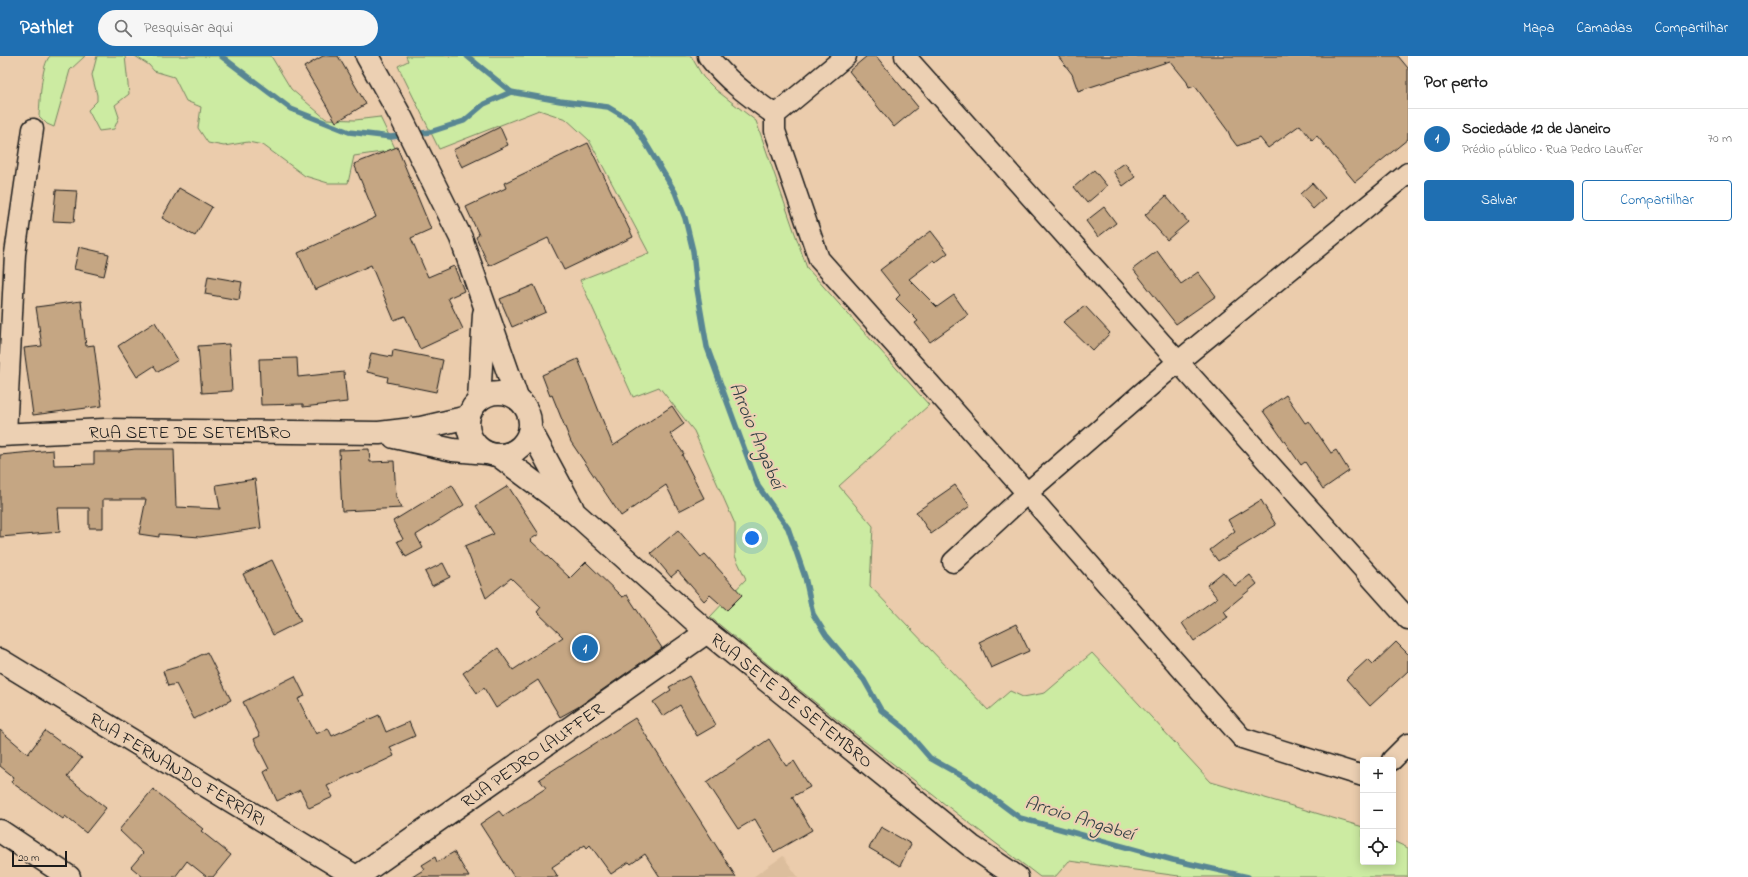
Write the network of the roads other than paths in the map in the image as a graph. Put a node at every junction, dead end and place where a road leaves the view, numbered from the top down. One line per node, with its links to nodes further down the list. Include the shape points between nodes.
1 (708, 56): 5 (street, via 740,90)
2 (846, 56): 5 (street)
3 (905, 56): 9 (street)
4 (372, 62): 8 (main road, via 461,238)
5 (775, 115): 16 (street, via 775,132 819,259)
6 (33, 129): 13 (street, via 15,254)
7 (1408, 173): 9 (street)
8 (484, 307): 10 (main road); 11 (main road)
9 (1179, 361): 16 (street); 19 (street)
10 (517, 398): 11 (main road, via 508,394 488,395); 12 (main road, via 528,412)
11 (473, 408): 14 (main road, RUA SETE DE SETEMBRO, via 421,428); 15 (main road, via 467,427 472,441 477,447)
12 (530, 429): 15 (main road, via 527,439 520,448 510,454); 17 (main road, RUA SETE DE SETEMBRO)
13 (3, 434): 14 (main road, RUA SETE DE SETEMBRO, via 104,430)
14 (379, 434): 15 (main road, RUA SETE DE SETEMBRO, via 440,448)
15 (493, 454): 17 (main road, RUA SETE DE SETEMBRO)
16 (1027, 493): 18 (street); 24 (street, via 1242,738)
17 (575, 513): 20 (main road, RUA SETE DE SETEMBRO)
18 (954, 562)
19 (1408, 619)
20 (707, 632): 27 (main road, RUA PEDRO LAUFFER); 28 (main road, RUA SETE DE SETEMBRO, via 971,846)
21 (0, 660): 27 (main road, RUA FERNANDO FERRARI)
22 (1408, 744): 23 (street)
23 (1395, 757)
24 (1360, 775)
25 (0, 831): 26 (main road)
26 (70, 877)
27 (356, 877)
28 (1017, 877)

